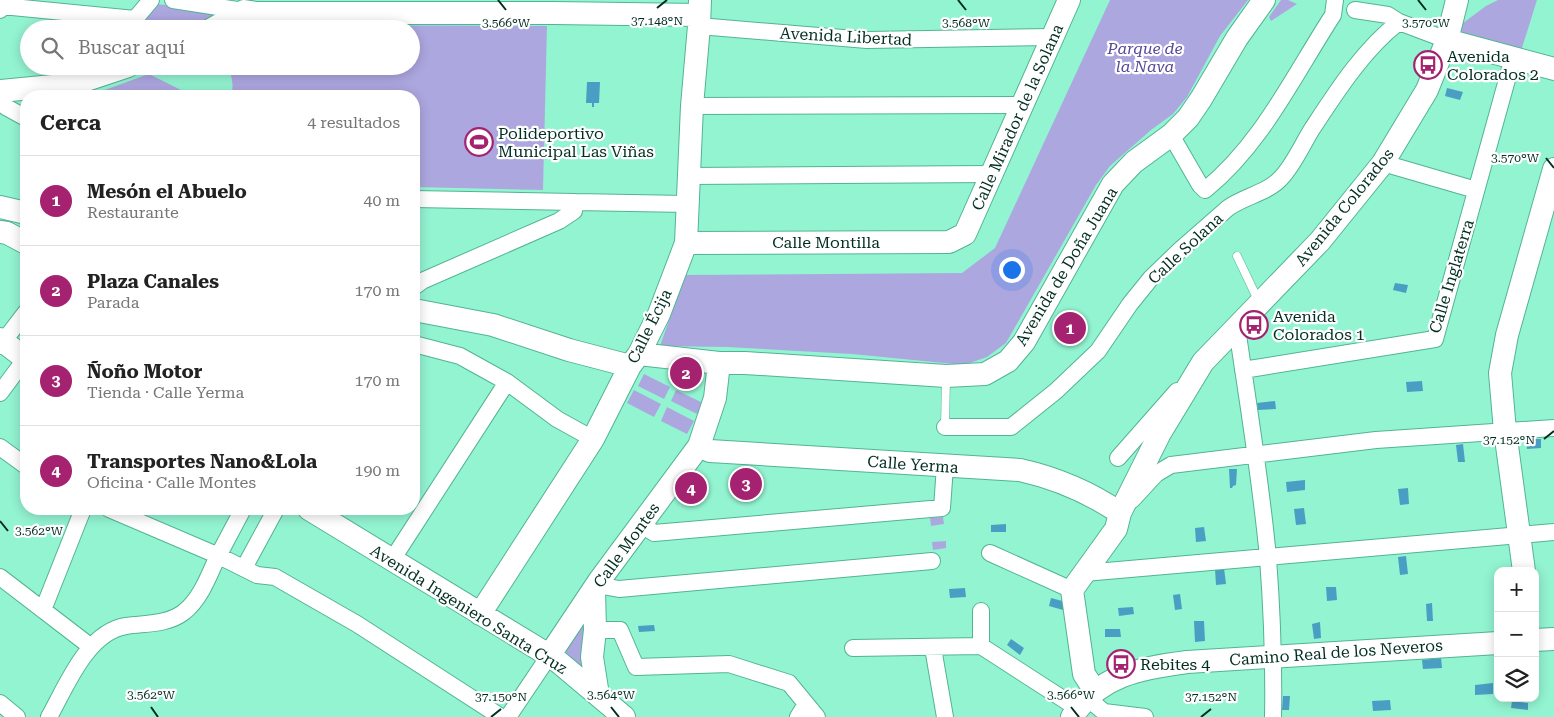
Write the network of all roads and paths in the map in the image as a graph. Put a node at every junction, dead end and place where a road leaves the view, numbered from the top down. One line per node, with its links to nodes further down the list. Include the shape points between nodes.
1 (151, 0): 13 (street)
2 (173, 0): 7 (street, Avenida Libertad)
3 (1069, 0): 16 (street, Calle Mirador de la Solana)
4 (1264, 0): 26 (street, Avenida de Doña Juana, via 1197,105)
5 (1336, 0): 26 (street, via 1333,15 1270,116 1241,154 1205,190)
6 (1457, 0): 17 (street, Avenida Colorados)
7 (248, 5): 8 (street, Avenida Libertad, via 257,13); 14 (street)
8 (554, 6): 11 (street, Avenida Libertad)
9 (0, 10): 12 (street, via 2,6)
10 (1355, 10): 15 (street, via 1388,15)
11 (699, 14): 16 (street, Avenida Libertad, via 867,40); 24 (street, Calle Écija)
12 (103, 20)
13 (135, 20)
14 (226, 20)
15 (1399, 22): 17 (street); 59 (street, Calle Solana, via 1353,69 1280,179 1268,189 1212,215 1151,278 1098,351 1056,391 1011,427)
16 (1052, 37): 23 (street, Calle Mirador de la Solana)
17 (1447, 40): 18 (street); 27 (street, Avenida Colorados, via 1427,90)
18 (1513, 58): 19 (street); 31 (street, Calle Inglaterra)
19 (1554, 69)
20 (100, 75): 21 (street, via 74,84)
21 (0, 91)
22 (0, 97): 25 (street, via 6,107)
23 (1022, 105): 24 (street); 29 (street, Calle Mirador de la Solana)
24 (692, 106): 30 (street, Calle Écija)
25 (20, 115)
26 (1171, 135): 56 (street, Avenida de Doña Juana, via 1134,162 1113,184 1024,342 1008,361 985,374)
27 (1383, 163): 31 (street); 44 (street, Avenida Colorados, via 1320,241)
28 (1554, 172): 34 (street)
29 (991, 174): 30 (street); 39 (street, Calle Mirador de la Solana)
30 (688, 176): 35 (street, Calle Écija)
31 (1476, 190): 55 (street, Calle Inglaterra, via 1435,339)
32 (420, 198): 33 (street)
33 (575, 202): 35 (street); 43 (street, via 574,211 559,221)
34 (1550, 202): 61 (street, via 1508,335 1500,373)
35 (687, 204): 41 (street, Calle Écija)
36 (0, 207): 37 (street)
37 (20, 212)
38 (0, 232): 40 (street)
39 (965, 234): 41 (street, Calle Montilla, via 949,242)
40 (20, 240)
41 (686, 242): 51 (street, Calle Écija, via 659,314)
42 (1236, 256): 44 (lane)
43 (420, 282)
44 (1260, 304): 47 (street, Avenida Colorados)
45 (420, 311): 51 (street, Avenida de Doña Juana, via 493,325 569,350)
46 (20, 319): 48 (street)
47 (1238, 328): 52 (street, Avenida Colorados); 55 (street)
48 (1, 342): 50 (street)
49 (420, 346): 57 (street, via 460,356)
50 (20, 354)
51 (634, 360): 53 (street, Avenida de Doña Juana); 62 (street, Calle Écija)
52 (1203, 362): 66 (street, Avenida Colorados); 69 (street, Avenida Colorados, via 1160,433)
53 (719, 363): 56 (street, Avenida de Doña Juana); 63 (street, Calle Montes, via 715,398)
54 (20, 366): 58 (street)
55 (1243, 370): 65 (street)
56 (946, 376): 59 (lane)
57 (507, 382): 62 (street, via 557,419); 81 (street)
58 (0, 393)
59 (945, 428)
60 (1554, 428): 61 (street)
61 (1505, 431): 65 (street, via 1376,440); 77 (street)
62 (593, 439): 90 (street, Calle Écija)
63 (699, 446): 68 (street, Calle Yerma, via 710,451); 75 (street, Calle Montes)
64 (0, 447): 67 (street)
65 (1256, 455): 69 (street, via 1170,464 1156,474); 80 (street)
66 (1118, 458)
67 (20, 462)
68 (945, 466): 69 (street, Calle Yerma, via 1020,470 1035,474 1099,499); 75 (street, via 942,508 654,533)
69 (1120, 513): 86 (street, Avenida Colorados, via 1116,529)
70 (80, 515): 88 (street)
71 (123, 515): 79 (street)
72 (240, 515): 79 (street)
73 (273, 515): 84 (street)
74 (319, 515): 81 (street, Avenida Ingeniero Santa Cruz)
75 (640, 524): 87 (street, Calle Montes)
76 (1554, 532): 77 (street)
77 (1519, 535): 80 (street); 83 (street)
78 (990, 553): 86 (street)
79 (219, 556): 84 (street); 95 (street, via 197,598 185,611 158,623 123,626)
80 (1268, 557): 86 (street); 100 (street)
81 (392, 560): 90 (street, Avenida Ingeniero Santa Cruz)
82 (932, 561): 87 (street, via 618,589)
83 (1523, 567)
84 (244, 568): 107 (street, via 257,575 275,576 357,624)
85 (0, 577): 88 (street)
86 (1078, 582): 103 (street)
87 (596, 585): 91 (street); 99 (street, Calle Montes)
88 (43, 610): 95 (street)
89 (981, 611): 96 (street)
90 (480, 614): 99 (street, Avenida Ingeniero Santa Cruz)
91 (595, 630): 101 (street, via 592,657); 104 (street, via 620,630 636,667 728,664 789,683)
92 (1554, 639): 93 (street)
93 (1539, 640)
94 (1494, 642): 100 (street, Camino Real de los Neveros)
95 (90, 646): 106 (street)
96 (982, 646): 98 (street); 103 (street)
97 (853, 648): 98 (street)
98 (933, 648): 111 (street)
99 (549, 656): 101 (street, Avenida Ingeniero Santa Cruz); 108 (street, Calle Montes)
100 (1274, 656): 103 (street, Camino Real de los Neveros, via 1150,667 1116,678); 113 (street)
101 (598, 695): 109 (street, Avenida Ingeniero Santa Cruz)
102 (0, 702): 105 (street)
103 (1083, 704): 112 (street, via 1104,712)
104 (802, 710): 110 (street)
105 (17, 717)
106 (49, 717)
107 (501, 717)
108 (508, 717)
109 (624, 717)
110 (817, 717)
111 (945, 717)
112 (1145, 717)
113 (1273, 717)

